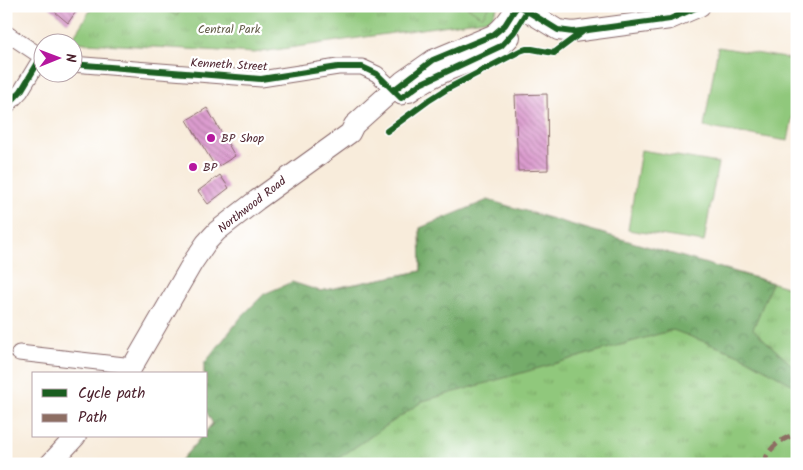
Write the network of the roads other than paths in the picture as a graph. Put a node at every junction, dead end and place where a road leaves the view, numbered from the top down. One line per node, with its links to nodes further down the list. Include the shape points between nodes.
1 (700, 6): 2 (main road, via 670,19 573,32 558,30)
2 (523, 7): 7 (main road, Northwood Road, via 514,32 501,46)
3 (6, 33): 4 (street)
4 (32, 50)
5 (82, 65): 7 (street, Kenneth Street, via 261,79 352,66 370,69)
6 (32, 73): 8 (street, via 21,92)
7 (398, 94): 10 (main road, Northwood Road, via 217,231 193,262)
8 (6, 107)
9 (19, 353): 10 (street)
10 (130, 370)
11 (74, 438): 12 (main road)
12 (50, 464)

